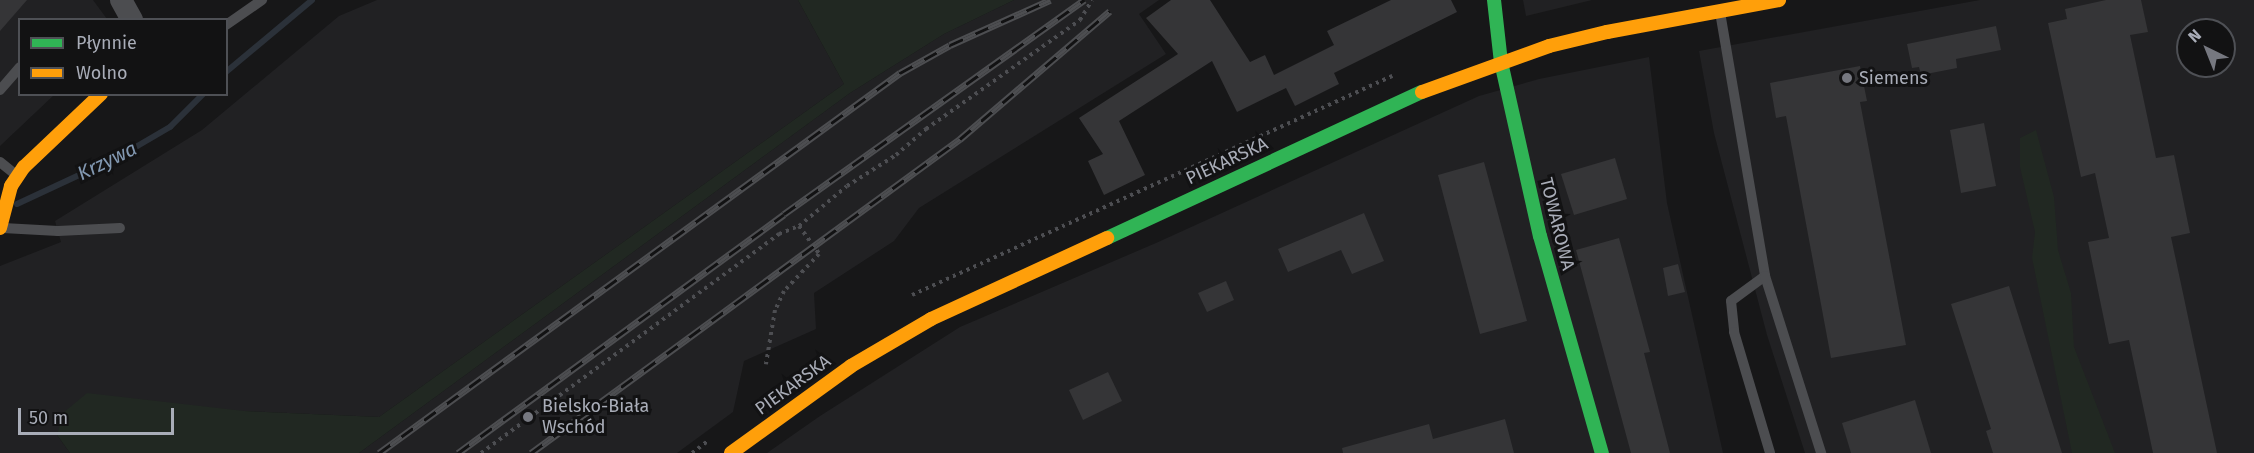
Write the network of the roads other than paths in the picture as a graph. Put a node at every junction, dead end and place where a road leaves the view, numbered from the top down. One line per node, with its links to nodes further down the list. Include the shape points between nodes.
1 (121, 0): 6 (street)
2 (262, 0): 7 (lane)
3 (1494, 0): 8 (street, TOWAROWA)
4 (1779, 0): 5 (street, PIEKARSKA)
5 (1720, 11): 8 (street, PIEKARSKA, via 1668,15); 16 (lane)
6 (131, 18)
7 (228, 24)
8 (1501, 62): 17 (street, PIEKARSKA, via 1400,101 966,301 852,366); 18 (street, TOWAROWA, via 1540,236)
9 (18, 69): 10 (lane)
10 (0, 90)
11 (99, 96): 13 (street)
12 (0, 162): 13 (lane)
13 (14, 181): 14 (street)
14 (0, 228): 15 (lane)
15 (120, 228)
16 (1765, 276): 19 (lane, via 1731,301 1734,332); 20 (lane)
17 (731, 453)
18 (1602, 453)
19 (1770, 453)
20 (1821, 453)

